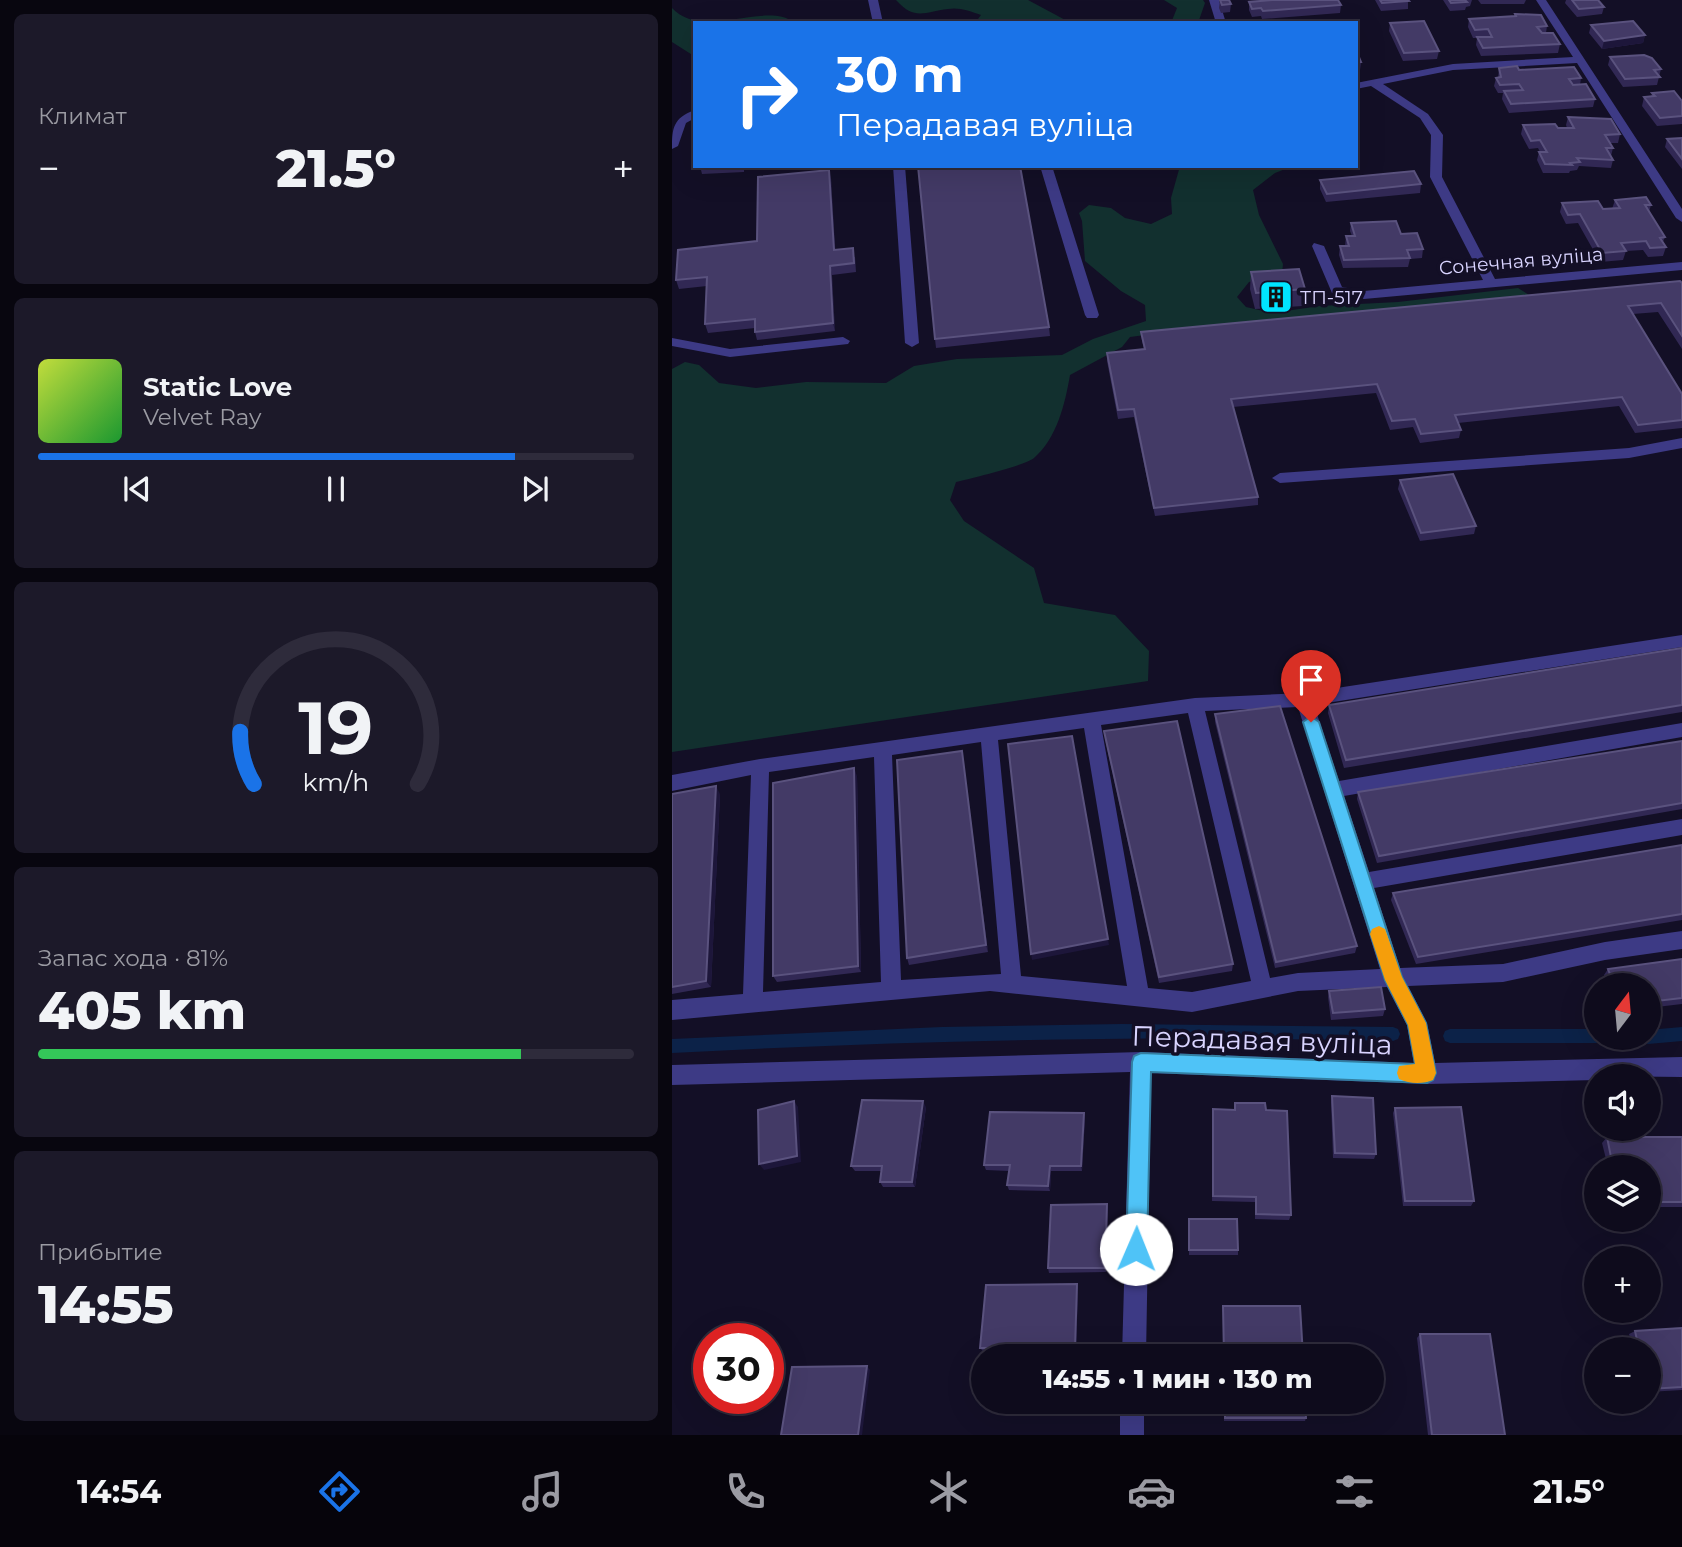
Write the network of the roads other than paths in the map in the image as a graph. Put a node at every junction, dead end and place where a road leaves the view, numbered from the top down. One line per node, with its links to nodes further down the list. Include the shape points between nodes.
1 (873, 0): 4 (street)
2 (1214, 0): 5 (street)
3 (1541, 0): 6 (street)
4 (878, 21)
5 (1220, 21)
6 (1580, 60): 7 (street, via 1453,67); 13 (street)
7 (1375, 84): 8 (street); 16 (street, via 1424,116 1437,135 1436,177)
8 (1358, 86)
9 (693, 114): 10 (street, via 681,121)
10 (672, 146)
11 (899, 168): 20 (street)
12 (1047, 168): 17 (street)
13 (1682, 218)
14 (1318, 246): 16 (street, Сонечная вуліца, via 1337,290 1364,295)
15 (1682, 266): 16 (street, Сонечная вуліца)
16 (1491, 283)
17 (1092, 316)
18 (843, 341): 19 (street, via 730,353)
19 (672, 342)
20 (912, 343)
21 (1682, 443): 22 (street, via 1629,453)
22 (1280, 478)
23 (1682, 641): 24 (street)
24 (1304, 700): 25 (street); 32 (street)
25 (1195, 705): 26 (street); 38 (street)
26 (1091, 720): 28 (street); 40 (street)
27 (1682, 730): 32 (street)
28 (989, 734): 29 (street); 37 (street)
29 (883, 749): 30 (street); 39 (street)
30 (760, 766): 31 (street); 41 (street)
31 (672, 783)
32 (1332, 790): 34 (street)
33 (1682, 827): 34 (street)
34 (1361, 882): 36 (street)
35 (1682, 940): 36 (street, via 1503,973)
36 (1394, 980): 38 (street, via 1298,982); 45 (street, via 1417,1023)
37 (1012, 984): 39 (street); 40 (street)
38 (1263, 989): 40 (street, via 1192,1002)
39 (891, 991): 41 (street)
40 (1139, 995)
41 (754, 1001): 42 (street)
42 (672, 1010)
43 (1141, 1062): 45 (street, Перадавая вуліца); 46 (street, Перадавая вуліца); 47 (street)
44 (1682, 1067): 45 (street, Перадавая вуліца)
45 (1427, 1073)
46 (672, 1075)
47 (1134, 1344)
48 (1132, 1414): 49 (street)
49 (1132, 1435)

